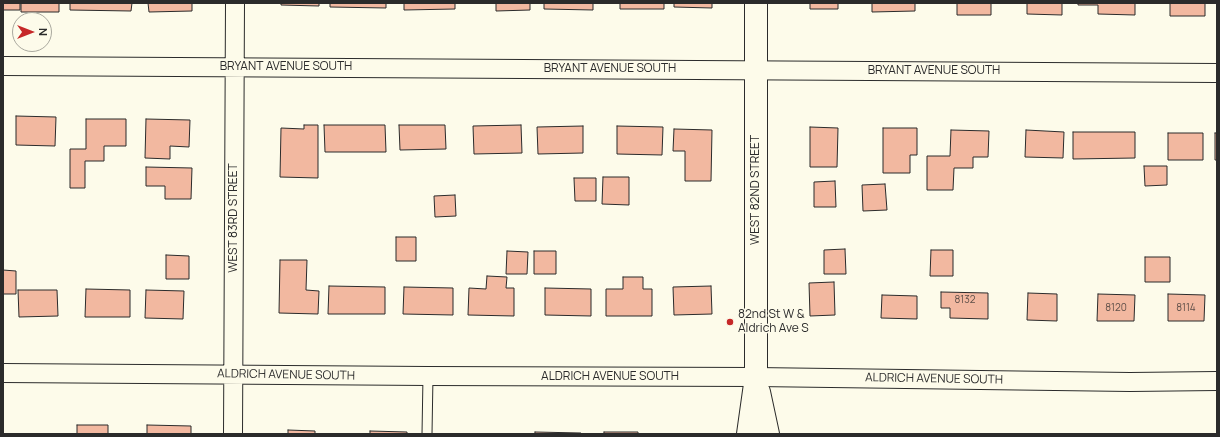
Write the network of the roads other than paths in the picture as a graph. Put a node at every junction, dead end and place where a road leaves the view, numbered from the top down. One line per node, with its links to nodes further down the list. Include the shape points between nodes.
1 (235, 3): 4 (street, WEST 83RD STREET)
2 (756, 3): 5 (street, WEST 82ND STREET)
3 (3, 66): 4 (street, BRYANT AVENUE SOUTH)
4 (235, 67): 5 (street, BRYANT AVENUE SOUTH); 8 (street, WEST 83RD STREET)
5 (756, 70): 6 (street, BRYANT AVENUE SOUTH); 10 (street, WEST 82ND STREET)
6 (1217, 73)
7 (3, 373): 8 (street, ALDRICH AVENUE SOUTH)
8 (233, 374): 9 (street, ALDRICH AVENUE SOUTH); 12 (street, WEST 83RD STREET)
9 (428, 376): 10 (street, ALDRICH AVENUE SOUTH); 13 (lane)
10 (756, 377): 11 (street, ALDRICH AVENUE SOUTH); 14 (street, WEST 82ND STREET); 15 (street, WEST 82ND STREET)
11 (1217, 381)
12 (233, 434)
13 (427, 434)
14 (748, 434)
15 (768, 434)

